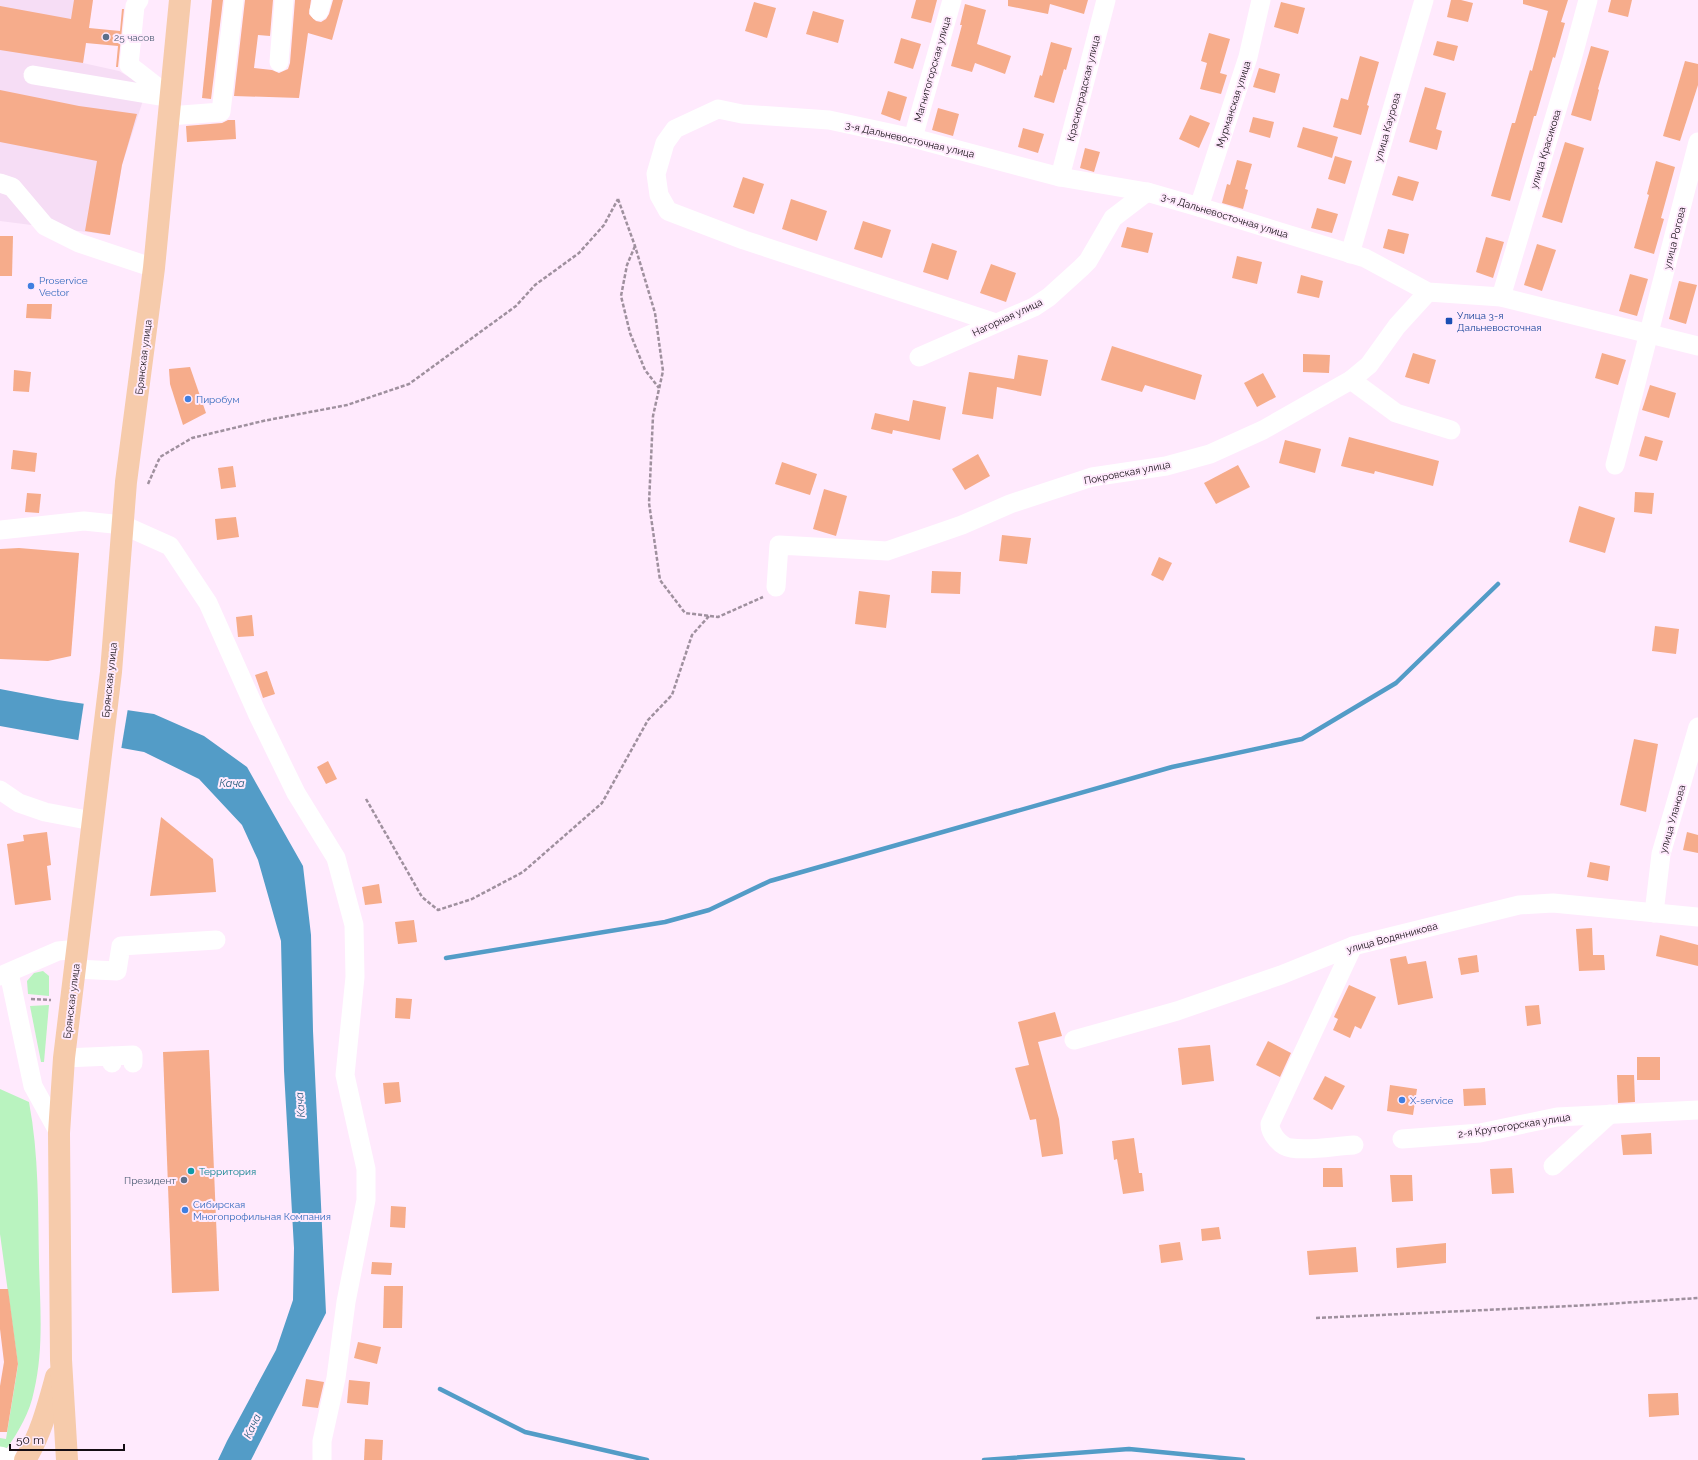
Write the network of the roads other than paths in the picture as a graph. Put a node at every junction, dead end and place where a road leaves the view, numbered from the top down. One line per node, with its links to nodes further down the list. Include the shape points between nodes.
1 (139, 0): 12 (street, via 134,6 129,65)
2 (180, 0): 12 (highway, Брянская улица)
3 (234, 0): 12 (street, via 221,112)
4 (284, 0): 10 (street)
5 (952, 0): 13 (street, Магнитогорская улица)
6 (1106, 0): 15 (street, Красноградская улица)
7 (1261, 0): 18 (street, Мурманская улица, via 1248,56)
8 (1424, 0): 19 (street, улица Каурова)
9 (1588, 0): 22 (street, улица Красикова)
10 (278, 62)
11 (33, 75): 12 (street)
12 (170, 107): 20 (highway, Брянская улица)
13 (913, 138): 15 (street, 3-я Дальневосточная улица); 23 (street, 3-я Дальневосточная улица, via 829,120 742,114 718,109 676,129 665,143 656,174 659,195 668,212 744,240)
14 (1698, 142): 24 (street, улица Рогова)
15 (1060, 176): 17 (street, 3-я Дальневосточная улица)
16 (0, 183): 20 (street, via 12,187 45,226 79,243)
17 (1147, 192): 18 (street, 3-я Дальневосточная улица); 23 (street, Нагорная улица, via 1113,218 1088,261 1049,297 1034,307)
18 (1199, 206): 19 (street, 3-я Дальневосточная улица)
19 (1350, 254): 21 (street, 3-я Дальневосточная улица, via 1365,258)
20 (154, 268): 30 (highway, Брянская улица, via 126,482)
21 (1428, 292): 22 (street, 3-я Дальневосточная улица); 27 (street, Покровская улица, via 1397,326 1369,365)
22 (1501, 297): 24 (street, 3-я Дальневосточная улица)
23 (996, 323): 26 (street, Нагорная улица)
24 (1649, 333): 25 (street, 3-я Дальневосточная улица); 29 (street, улица Рогова)
25 (1698, 346)
26 (919, 357)
27 (1351, 380): 28 (street, via 1396,413); 32 (street, Покровская улица, via 1263,430 1210,454 1166,466 1092,478 1010,504 962,525 887,551 779,545)
28 (1451, 430)
29 (1615, 465)
30 (123, 525): 31 (street, via 84,521); 35 (highway, Брянская улица, via 111,672); 56 (street, via 170,546 208,603 254,707 296,792 336,858 354,925 355,976 345,1075 366,1169 366,1200 346,1302 336,1378 322,1441)
31 (0, 530)
32 (776, 587)
33 (1698, 727): 36 (street, улица Уланова, via 1662,854)
34 (0, 790): 35 (street, via 19,803 45,812)
35 (92, 821): 40 (highway, Брянская улица)
36 (1654, 913): 37 (street, улица Водянникова); 39 (street, улица Водянникова, via 1553,903 1519,905)
37 (1698, 917)
38 (216, 940): 40 (street, via 121,946 117,971)
39 (1353, 946): 42 (street, улица Водянникова, via 1281,975 1184,1008); 49 (street, via 1270,1124 1270,1130 1289,1148)
40 (76, 959): 41 (street, via 58,951); 43 (highway, Брянская улица)
41 (5, 975): 47 (street, via 33,1086)
42 (1074, 1040)
43 (64, 1058): 44 (street, via 112,1060 133,1056); 47 (highway, Брянская улица)
44 (133, 1063)
45 (1698, 1110): 46 (street, 2-я Крутогорская улица)
46 (1610, 1114): 48 (street, 2-я Крутогорская улица, via 1557,1117 1480,1133); 50 (street)
47 (59, 1133): 51 (highway, Брянская улица)
48 (1402, 1139)
49 (1354, 1145)
50 (1553, 1166)
51 (61, 1360): 54 (highway, Брянская улица, via 44,1422); 55 (highway, Брянская улица)
52 (0, 1456): 53 (street)
53 (10, 1460)
54 (25, 1460)
55 (67, 1460)
56 (322, 1460)

